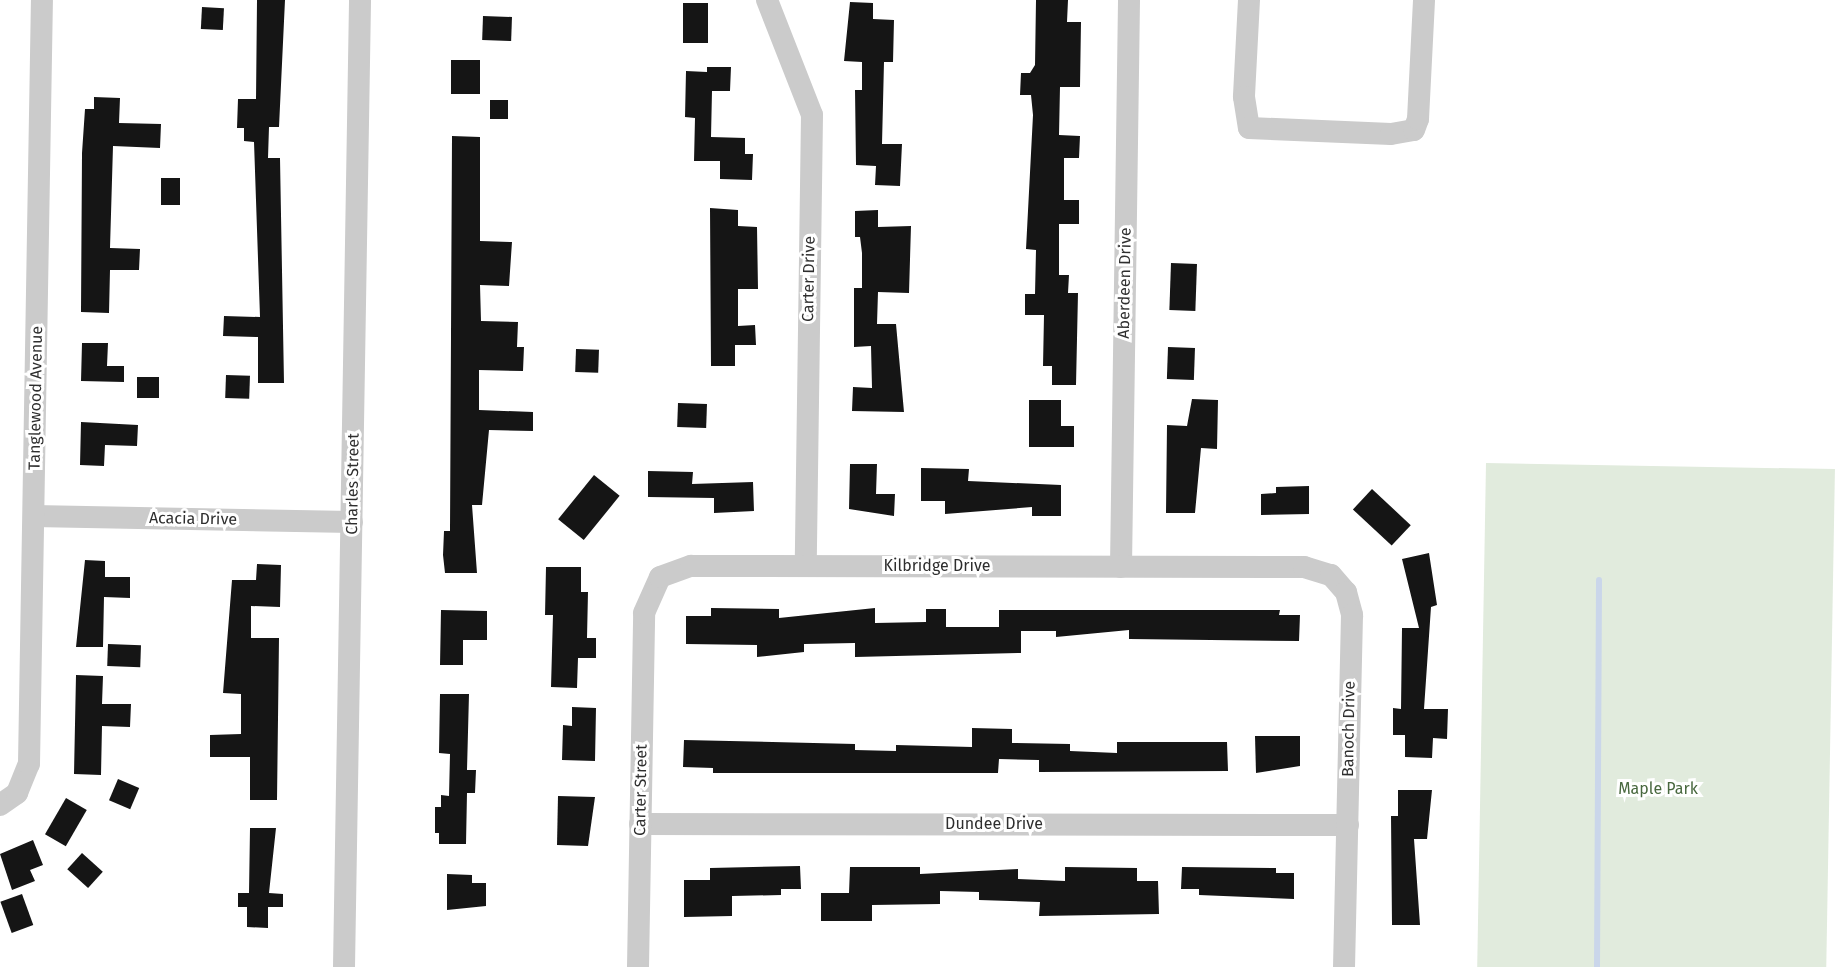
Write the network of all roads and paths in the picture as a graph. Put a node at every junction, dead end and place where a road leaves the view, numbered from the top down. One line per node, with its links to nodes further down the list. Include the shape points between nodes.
1 (42, 0): 7 (street, Tanglewood Avenue)
2 (360, 0): 8 (street, Charles Street)
3 (767, 0): 9 (street, Carter Drive, via 812,115)
4 (1129, 0): 10 (street, Aberdeen Drive)
5 (1249, 0): 6 (street, via 1244,97 1250,128 1391,134 1414,130 1418,119)
6 (1424, 0)
7 (34, 516): 8 (street, Acacia Drive); 13 (street, Tanglewood Avenue, via 29,764)
8 (352, 522): 16 (street, Charles Street)
9 (806, 566): 10 (street, Kilbridge Drive); 12 (street, Kilbridge Drive, via 686,566 660,577)
10 (1121, 567): 11 (street, Kilbridge Drive)
11 (1255, 567): 15 (street, Banoch Drive, via 1316,568 1346,592 1352,615)
12 (644, 613): 14 (street, Carter Street)
13 (8, 799)
14 (640, 824): 15 (street, Dundee Drive); 17 (street, Carter Street)
15 (1348, 825): 18 (street, Banoch Drive)
16 (344, 967)
17 (638, 967)
18 (1344, 967)

